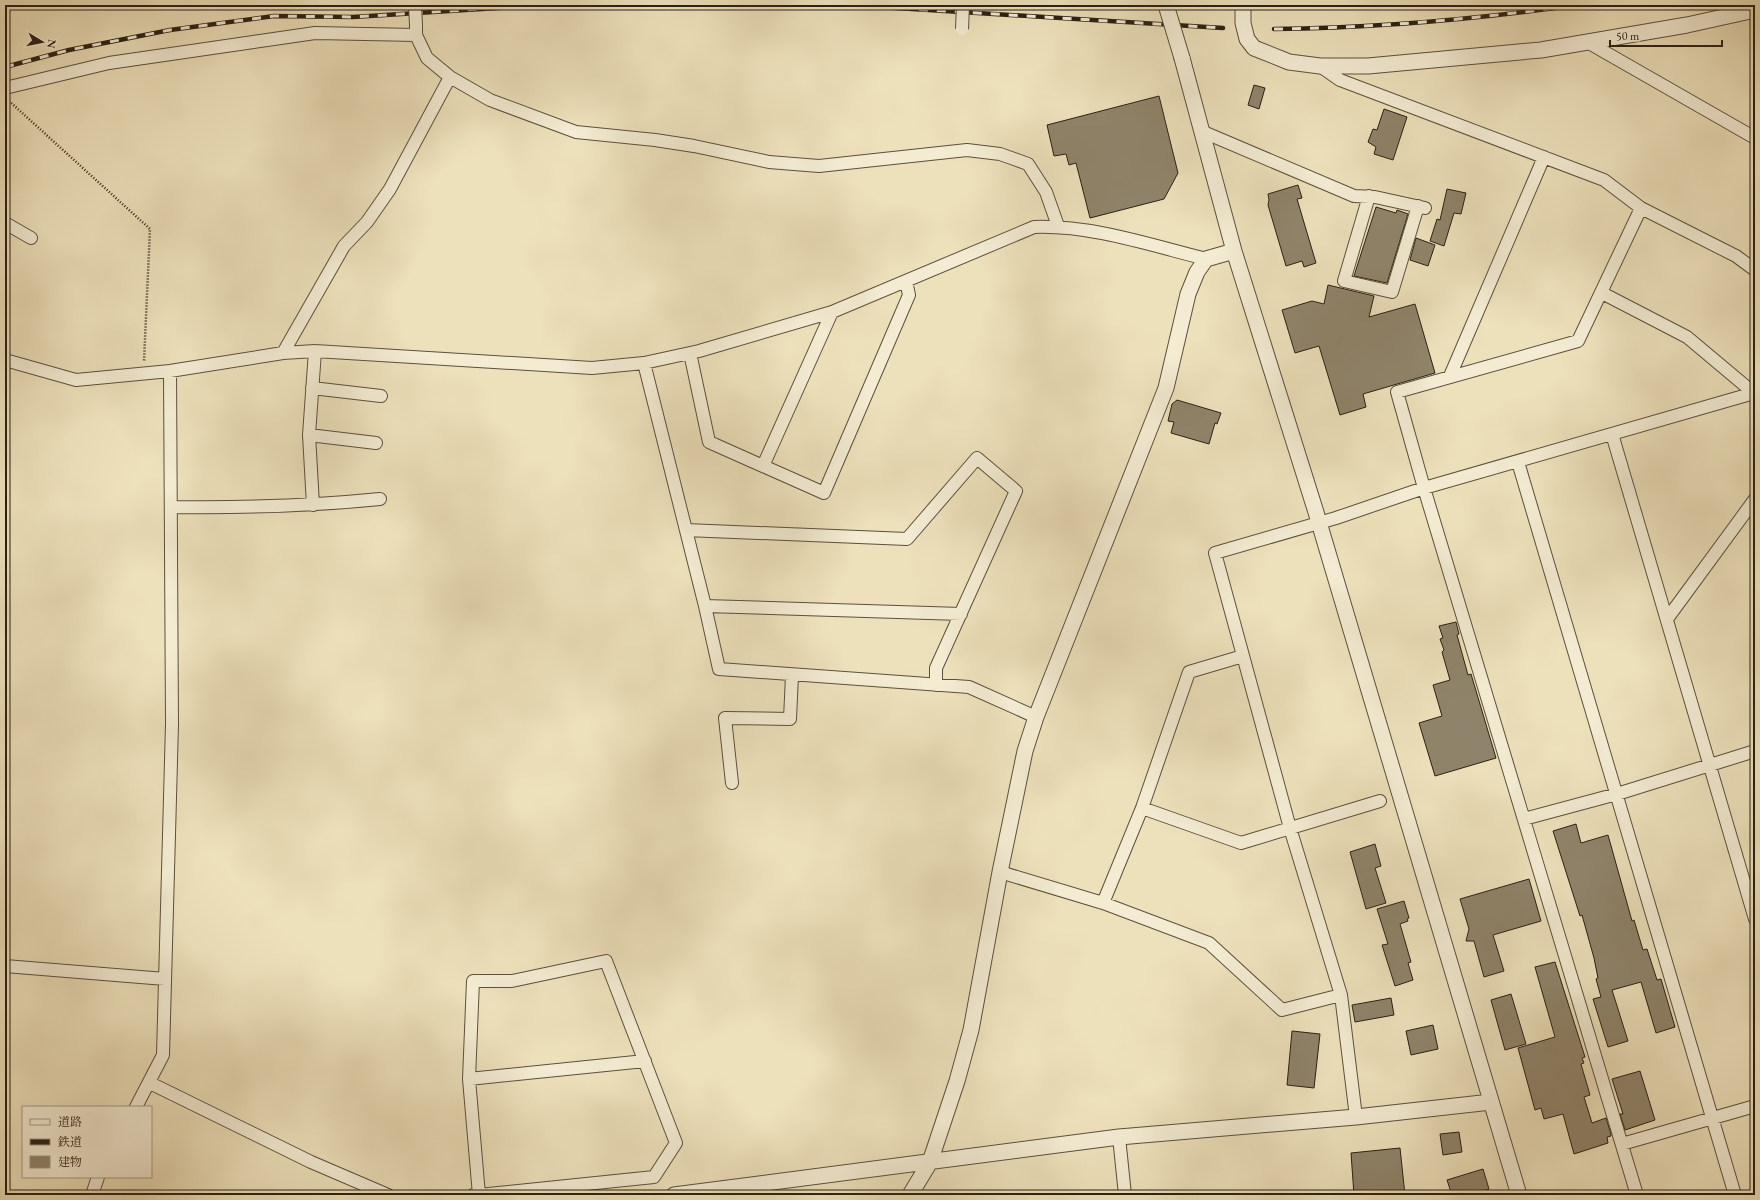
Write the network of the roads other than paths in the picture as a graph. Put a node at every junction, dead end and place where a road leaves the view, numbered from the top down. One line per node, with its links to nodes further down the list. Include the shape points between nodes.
1 (415, 5): 7 (street, bridge)
2 (964, 5): 6 (street, bridge)
3 (1166, 5): 12 (street, bridge)
4 (1243, 5): 9 (street, via 1243,23 1247,39 1254,48 1289,62)
5 (1755, 10): 8 (street, via 1687,26)
6 (962, 29)
7 (416, 30): 10 (street, via 427,58); 11 (street, via 315,33 161,54 109,63)
8 (1589, 43): 9 (street, via 1430,62); 13 (street)
9 (1320, 66): 14 (street, via 1340,80)
10 (450, 77): 18 (street, via 490,100 576,132 694,146 769,162 819,166 967,150 1000,154 1028,164 1046,192); 27 (street, via 390,189 367,222 344,246)
11 (6, 92)
12 (1202, 131): 15 (street, via 1354,196); 20 (street)
13 (1755, 138)
14 (1544, 157): 16 (street, via 1604,180); 32 (street)
15 (1369, 196): 15 (street, via 1422,207 1392,292 1344,282)
16 (1641, 208): 22 (street, via 1736,256); 24 (street)
17 (5, 223): 19 (street)
18 (1058, 226): 21 (street, via 1118,237); 23 (street, via 1034,227)
19 (31, 238)
20 (1234, 251): 21 (street); 46 (street)
21 (1206, 259): 54 (street, via 1197,272 1188,294 1166,388)
22 (1755, 270)
23 (906, 281): 25 (street); 40 (street, via 910,295 824,493)
24 (1602, 293): 32 (street, via 1578,341); 34 (street, via 1687,336)
25 (832, 312): 28 (street); 40 (street)
26 (315, 351): 27 (street); 30 (street, via 592,368); 33 (street)
27 (283, 353): 31 (street)
28 (690, 353): 30 (street); 40 (street, via 709,442)
29 (5, 360): 31 (street, via 76,380)
30 (644, 363): 47 (street)
31 (170, 371): 45 (street)
32 (1450, 376): 41 (street, via 1397,392)
33 (312, 388): 35 (street); 37 (street)
34 (1754, 393): 36 (street)
35 (381, 396)
36 (1612, 434): 39 (street); 50 (street)
37 (309, 435): 38 (street); 44 (street)
38 (376, 443)
39 (1518, 462): 41 (street); 58 (street)
40 (763, 466)
41 (1424, 488): 46 (street); 61 (street)
42 (380, 499): 44 (street)
43 (1755, 499): 50 (street)
44 (313, 505): 45 (street, via 242,508)
45 (171, 506): 67 (street, via 172,724)
46 (1320, 522): 51 (street, via 1215,553); 72 (street)
47 (686, 530): 48 (street); 49 (street, via 907,539 977,458 1016,491)
48 (705, 606): 49 (street); 52 (street, via 719,670)
49 (961, 614): 53 (street, via 936,668)
50 (1667, 619): 56 (street)
51 (1243, 656): 60 (street, via 1189,672); 62 (street)
52 (792, 675): 53 (street); 57 (street, via 790,719 725,718)
53 (936, 685): 54 (street, via 969,687)
54 (1036, 717): 63 (street, via 1025,751)
55 (1755, 751): 56 (street)
56 (1709, 765): 58 (street); 65 (street)
57 (732, 783)
58 (1617, 794): 61 (street); 76 (street)
59 (1380, 801): 62 (street)
60 (1142, 808): 62 (street, via 1241,843); 64 (street)
61 (1524, 819): 78 (street)
62 (1290, 828): 68 (street)
63 (1000, 872): 64 (street); 79 (street, via 970,1030 957,1080)
64 (1103, 903): 68 (street, via 1209,943 1282,1010)
65 (1755, 919)
66 (5, 966): 67 (street)
67 (165, 979): 71 (street, via 163,1055)
68 (1341, 995): 75 (street)
69 (644, 1061): 70 (street); 70 (street, via 606,961 512,981 473,981); 81 (street, via 676,1143 654,1177)
70 (469, 1079): 85 (street)
71 (150, 1083): 73 (street); 83 (street, via 311,1162)
72 (1491, 1102): 75 (street); 89 (street)
73 (137, 1106)
74 (1755, 1106): 76 (street)
75 (1356, 1117): 77 (street)
76 (1712, 1118): 78 (street); 91 (street)
77 (1119, 1137): 79 (street); 88 (street)
78 (1622, 1144): 90 (street)
79 (930, 1162): 86 (street); 87 (street)
80 (98, 1178): 82 (street)
81 (540, 1192): 85 (street)
82 (92, 1195)
83 (388, 1195)
84 (473, 1195): 85 (street)
85 (479, 1195)
86 (674, 1195)
87 (910, 1195)
88 (1125, 1195)
89 (1519, 1195)
90 (1637, 1195)
91 (1735, 1195)

